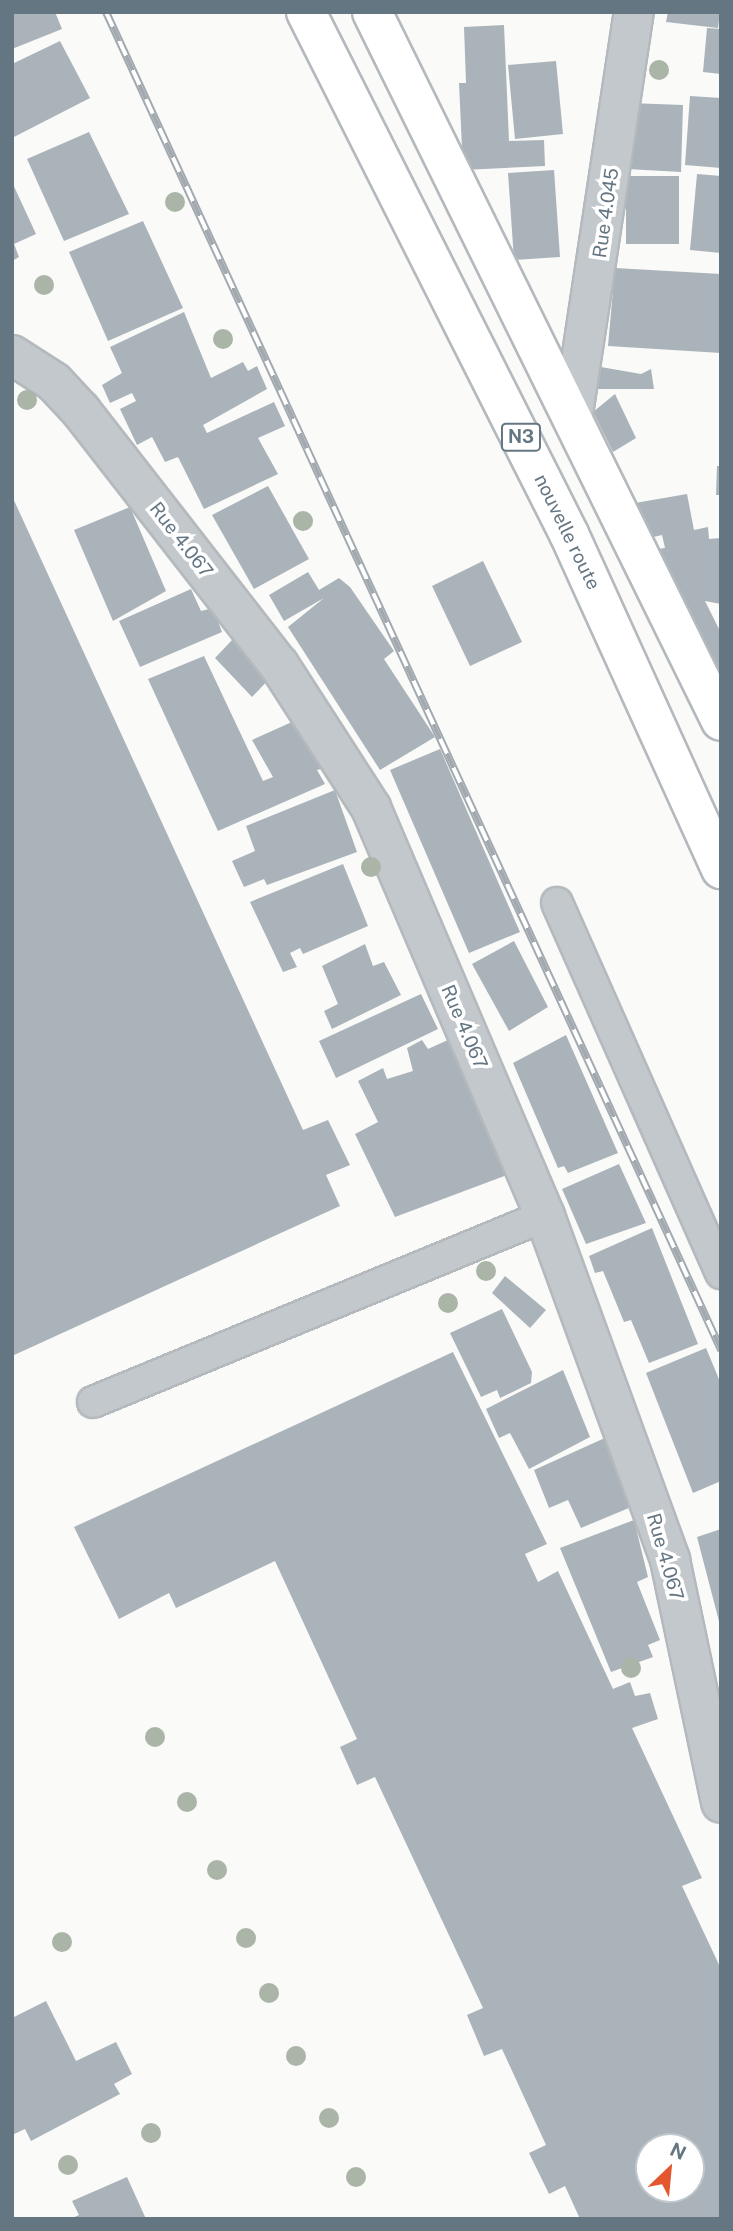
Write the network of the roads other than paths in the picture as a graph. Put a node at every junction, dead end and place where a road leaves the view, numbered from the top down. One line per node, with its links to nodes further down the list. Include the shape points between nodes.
1 (306, 12): 7 (highway, nouvelle route / N3, via 569,534)
2 (372, 12): 5 (highway)
3 (634, 12): 5 (street, Rue 4.045)
4 (12, 355): 9 (street, Rue 4.067, via 54,382 81,411 279,665 371,808)
5 (573, 414): 6 (highway)
6 (721, 721)
7 (721, 869)
8 (557, 903): 10 (lane)
9 (545, 1216): 11 (lane); 12 (street, Rue 4.067, via 670,1560)
10 (721, 1273)
11 (93, 1402)
12 (721, 1803)

